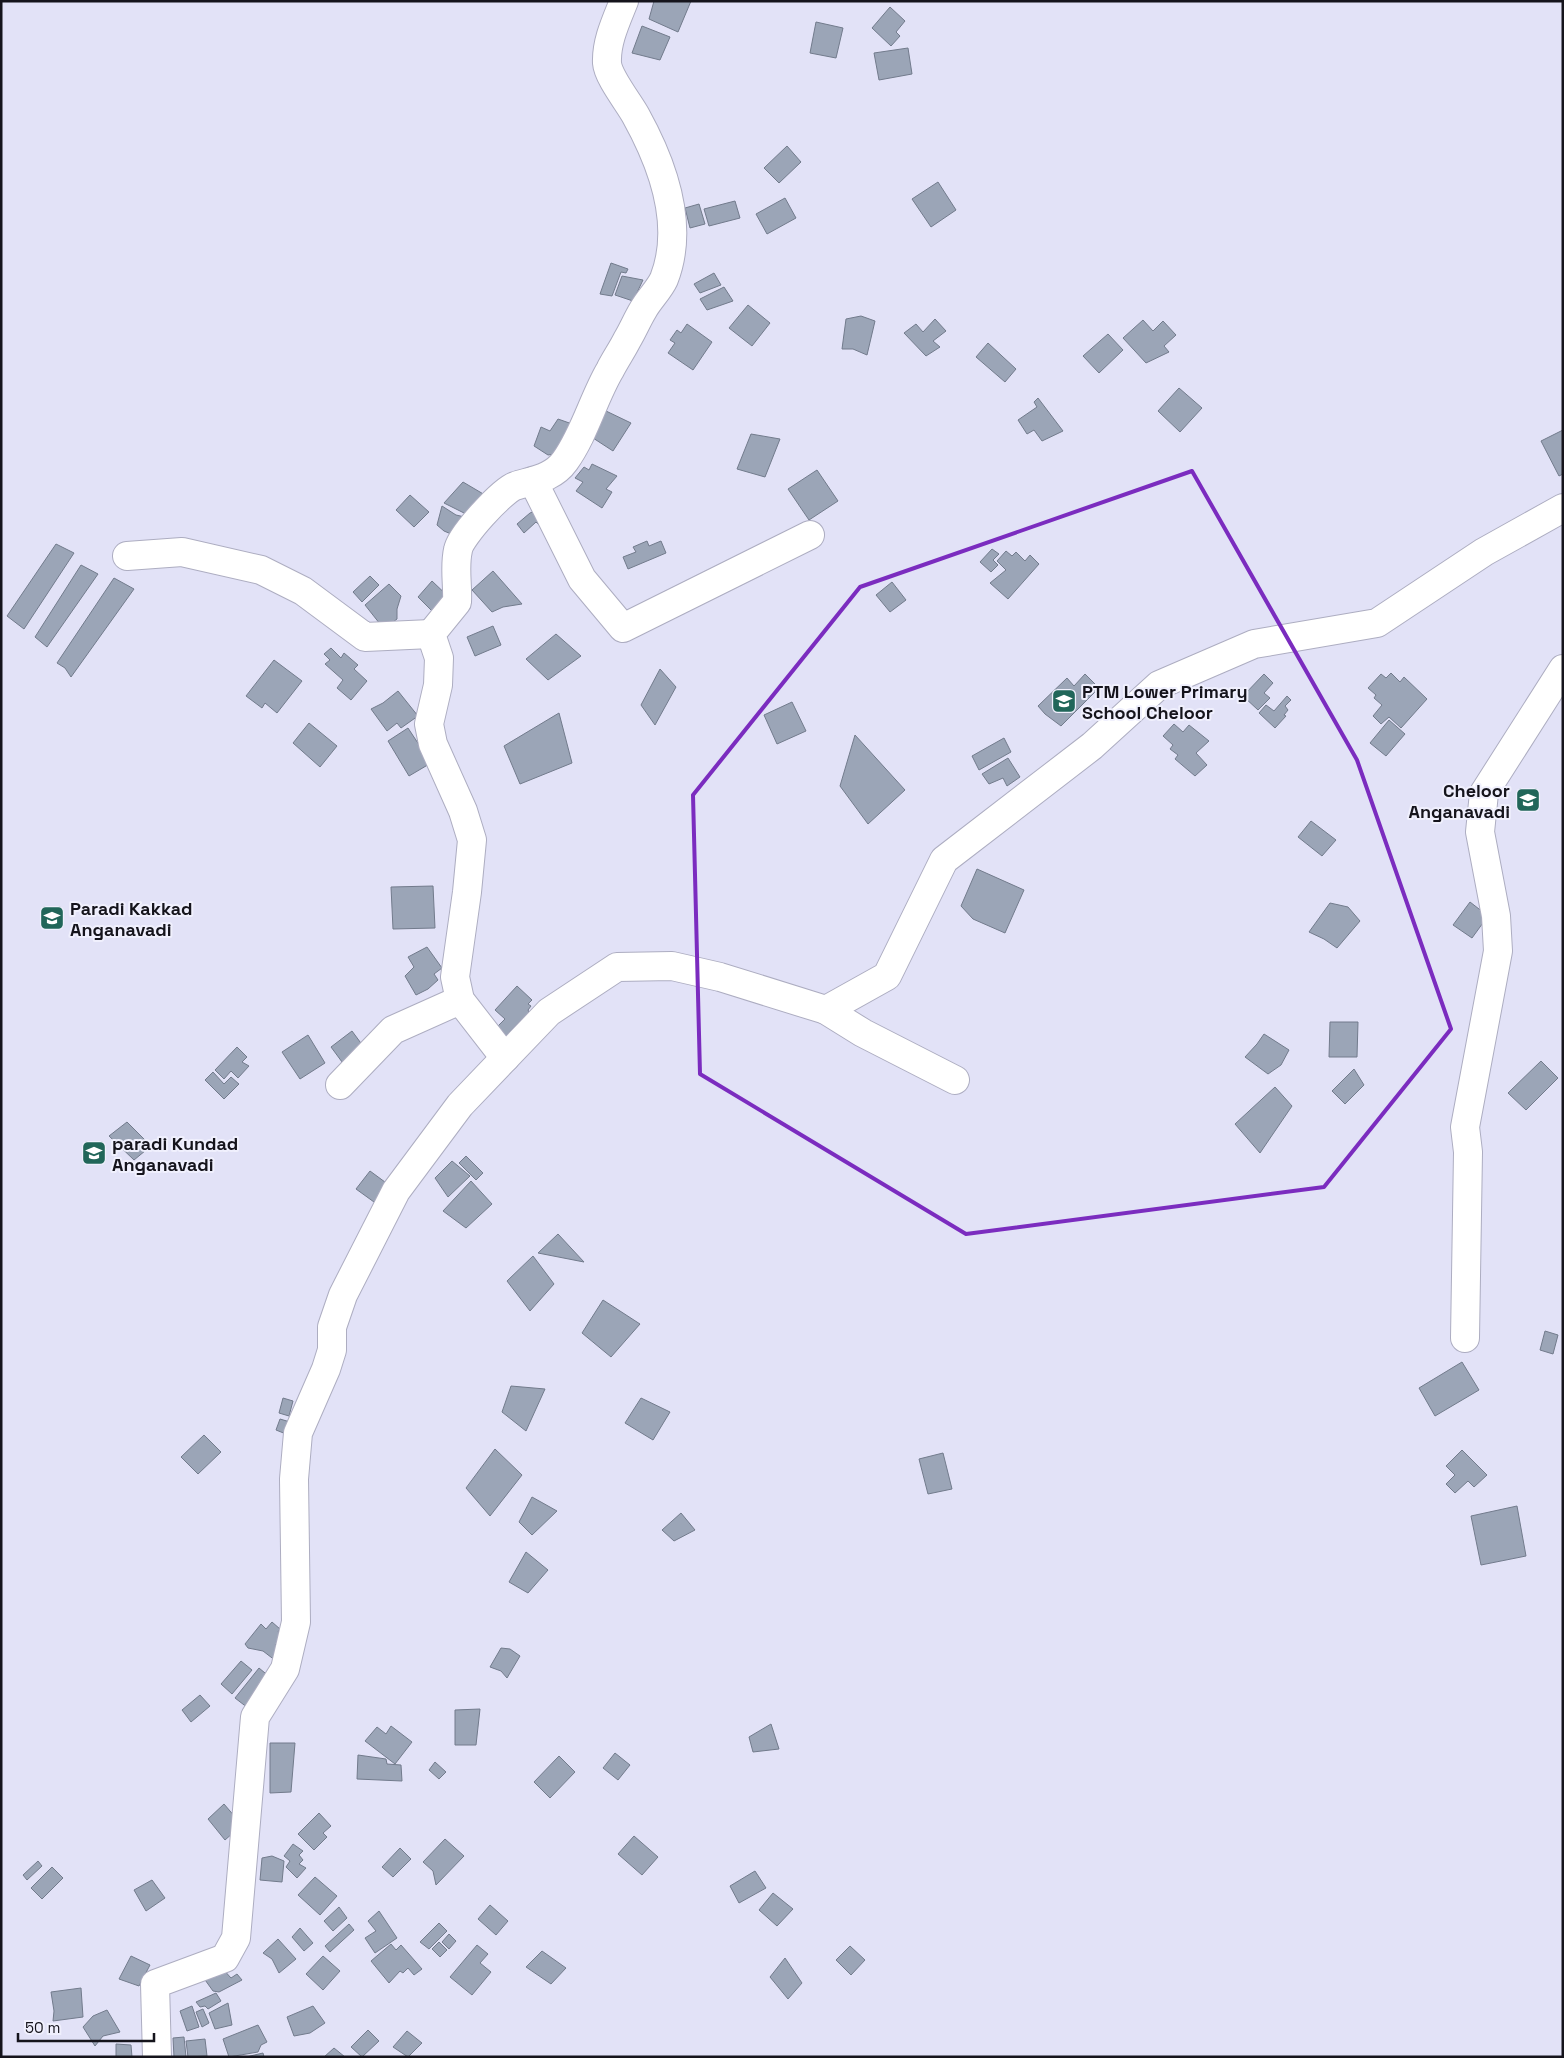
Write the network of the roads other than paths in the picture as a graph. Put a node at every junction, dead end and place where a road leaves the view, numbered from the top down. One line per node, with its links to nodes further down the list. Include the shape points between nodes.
1 (624, 1): 2 (street, via 610,36 607,64 636,117 667,190 671,255 663,280 610,370 583,431 564,462 548,476)
2 (533, 481): 4 (street, via 582,579 623,628); 6 (street, via 512,487 472,527 458,547 457,602)
3 (1563, 508): 9 (street, via 1484,552 1377,623 1254,644 1159,685 1092,746 944,860 888,976)
4 (810, 535)
5 (127, 556): 6 (street, via 182,552 261,570 304,591 365,637)
6 (431, 634): 8 (street, via 439,658 438,685 429,724 433,744 472,840 455,977)
7 (1563, 669): 13 (street, via 1484,794 1480,832 1496,916 1498,951 1465,1127 1468,1152)
8 (460, 1000): 10 (street); 12 (street, via 393,1030)
9 (826, 1010): 10 (street, via 720,977 672,966 617,966 549,1012); 11 (street, via 863,1033)
10 (505, 1058): 14 (street, via 460,1105 396,1191 342,1295 332,1327 332,1350 326,1369 298,1432 294,1479 296,1622 285,1669 255,1717 236,1938 225,1958 154,1984)
11 (955, 1080)
12 (340, 1085)
13 (1465, 1338)
14 (157, 2057)

